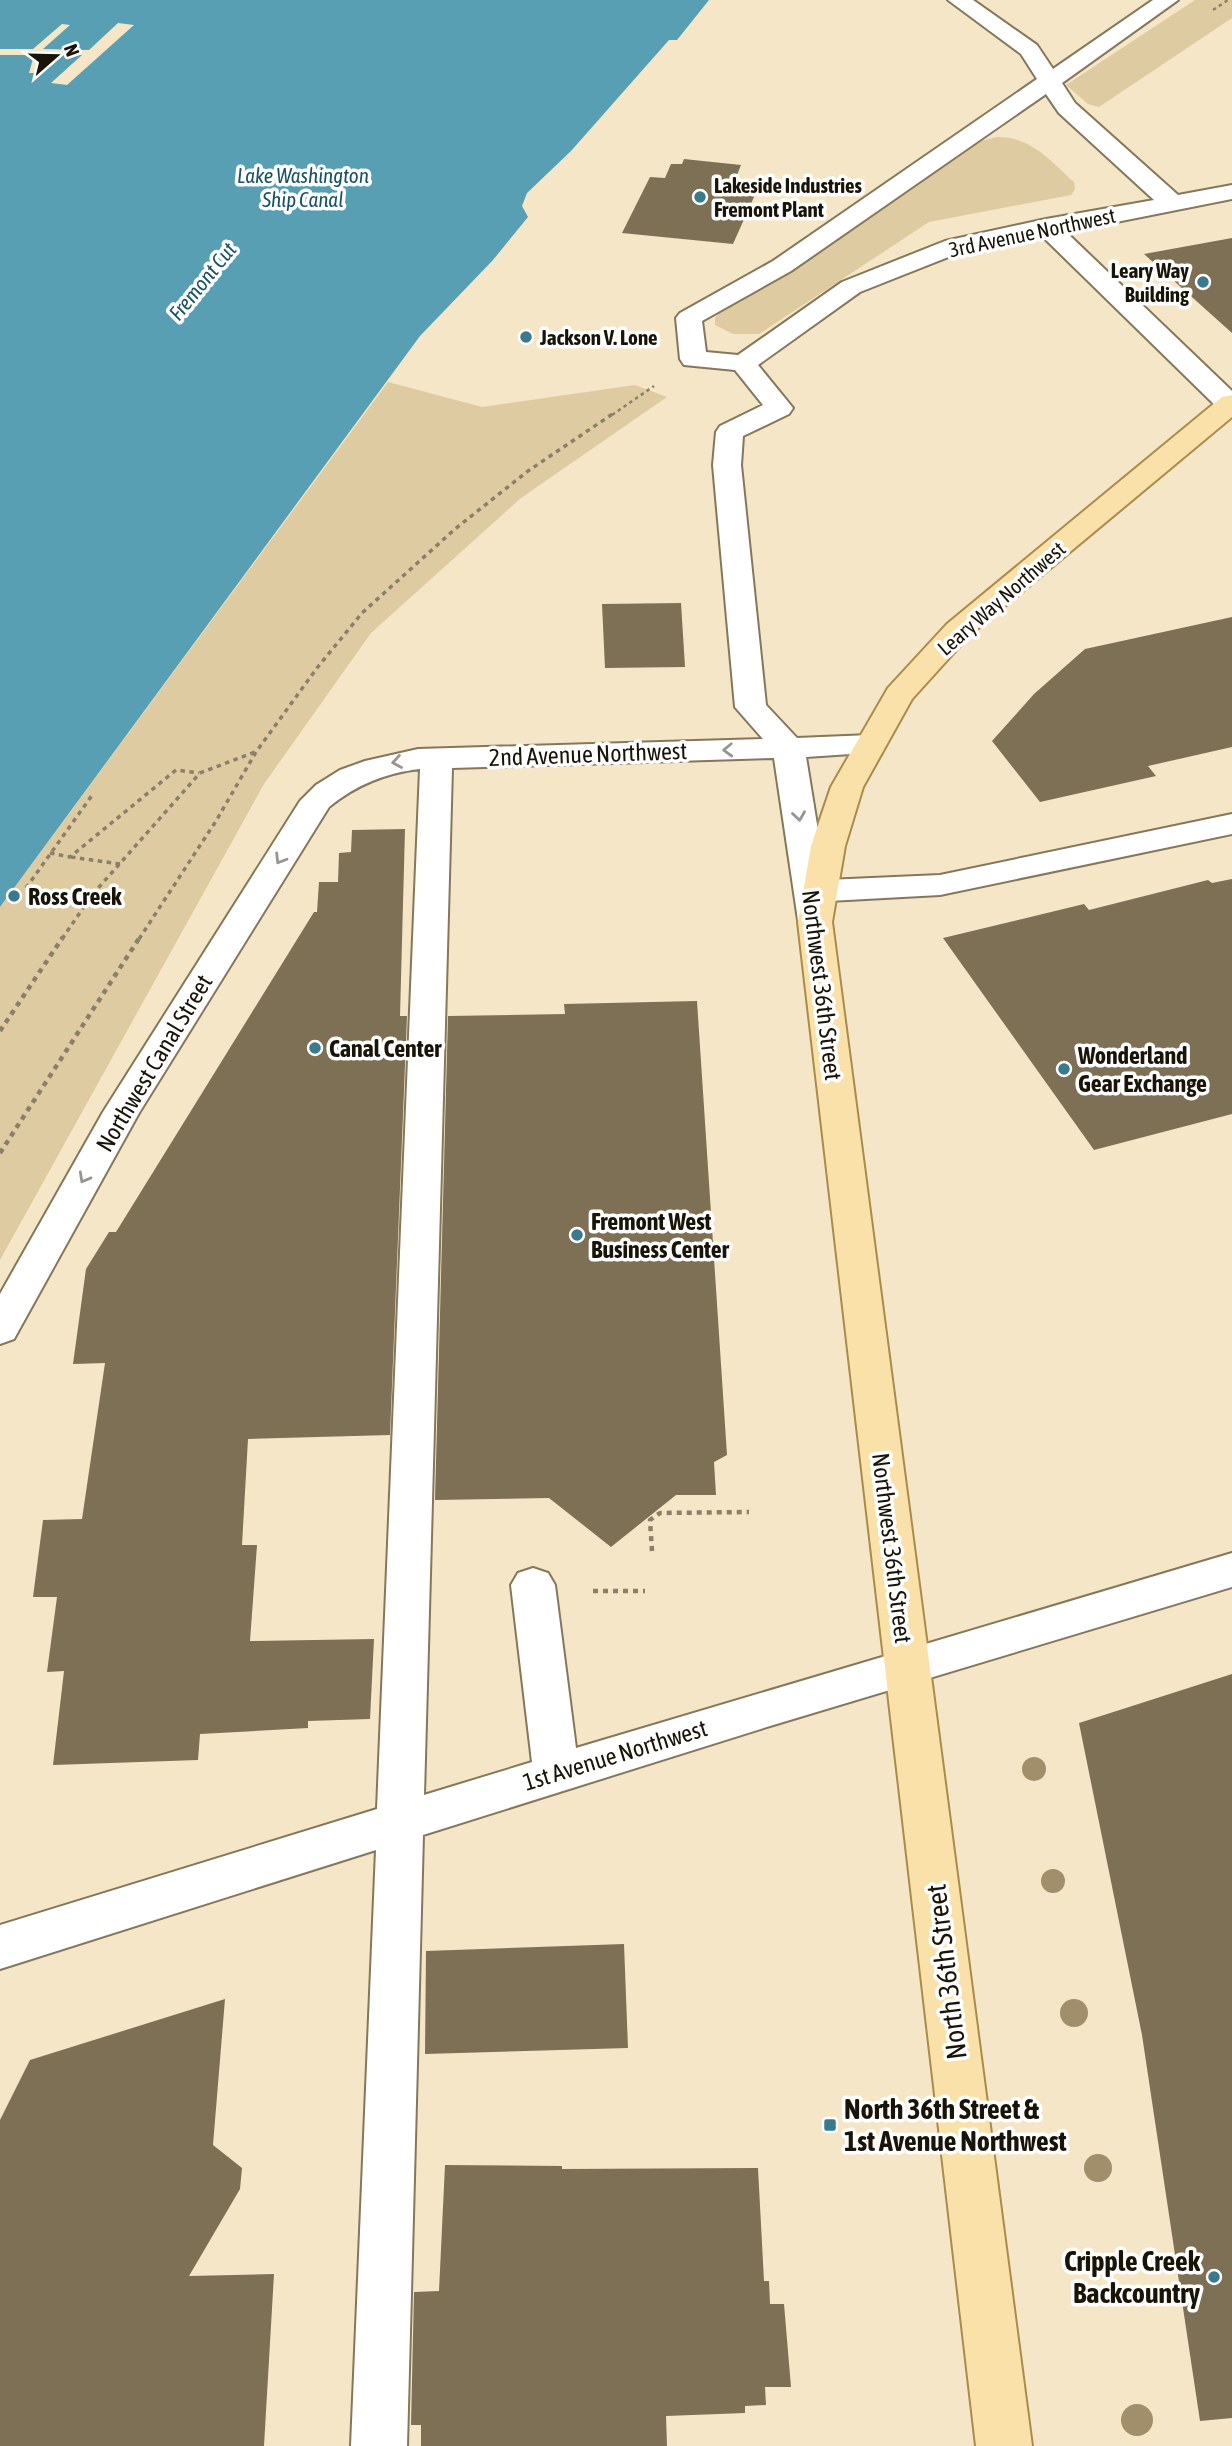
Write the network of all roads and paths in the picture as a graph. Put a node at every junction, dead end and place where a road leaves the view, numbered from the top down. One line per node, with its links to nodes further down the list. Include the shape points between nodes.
1 (959, 0): 3 (street, via 1029,50)
2 (1167, 0): 3 (street)
3 (1049, 82): 5 (street, via 1066,108); 7 (street, via 782,266 689,318 692,359)
4 (1232, 192): 5 (street, 3rd Avenue Northwest)
5 (1172, 203): 6 (street, 3rd Avenue Northwest)
6 (1046, 226): 7 (street, 3rd Avenue Northwest, via 954,246 851,287); 9 (street)
7 (743, 363): 11 (street, via 779,408 730,432 727,465 751,707)
8 (652, 387): 12 (path, via 528,471 362,613)
9 (1231, 404): 10 (main road, Leary Way Northwest, via 958,630 899,695)
10 (870, 745): 11 (street, 2nd Avenue Northwest); 22 (main road, Leary Way Northwest, via 847,787 828,846)
11 (789, 748): 13 (street, 2nd Avenue Northwest, one-way to 13); 22 (street, Northwest 36th Street, one-way to 22)
12 (256, 752): 14 (path); 24 (path)
13 (436, 758): 16 (street, 2nd Avenue Northwest, one-way to 16, via 370,768 330,788); 34 (street)
14 (200, 773): 19 (path, via 176,770); 20 (path)
15 (93, 794): 18 (path)
16 (316, 801): 25 (street, Northwest Canal Street, one-way to 25, via 121,1112)
17 (1232, 824): 22 (street)
18 (50, 853): 19 (path); 21 (path)
19 (70, 857): 20 (path)
20 (120, 864): 23 (path, via 92,895)
21 (26, 888)
22 (818, 907): 32 (main road, Northwest 36th Street)
23 (0, 1031)
24 (0, 1153)
25 (0, 1329)
26 (749, 1512): 27 (path, via 660,1513 650,1520)
27 (652, 1551)
28 (1232, 1570): 32 (street, 1st Avenue Northwest)
29 (533, 1585): 33 (street)
30 (580, 1591): 31 (path)
31 (645, 1591)
32 (907, 1665): 33 (street, 1st Avenue Northwest); 37 (main road, North 36th Street)
33 (556, 1774): 34 (street, 1st Avenue Northwest)
34 (400, 1823): 35 (street, 1st Avenue Northwest); 36 (street)
35 (0, 1947)
36 (379, 2446)
37 (1004, 2446)

